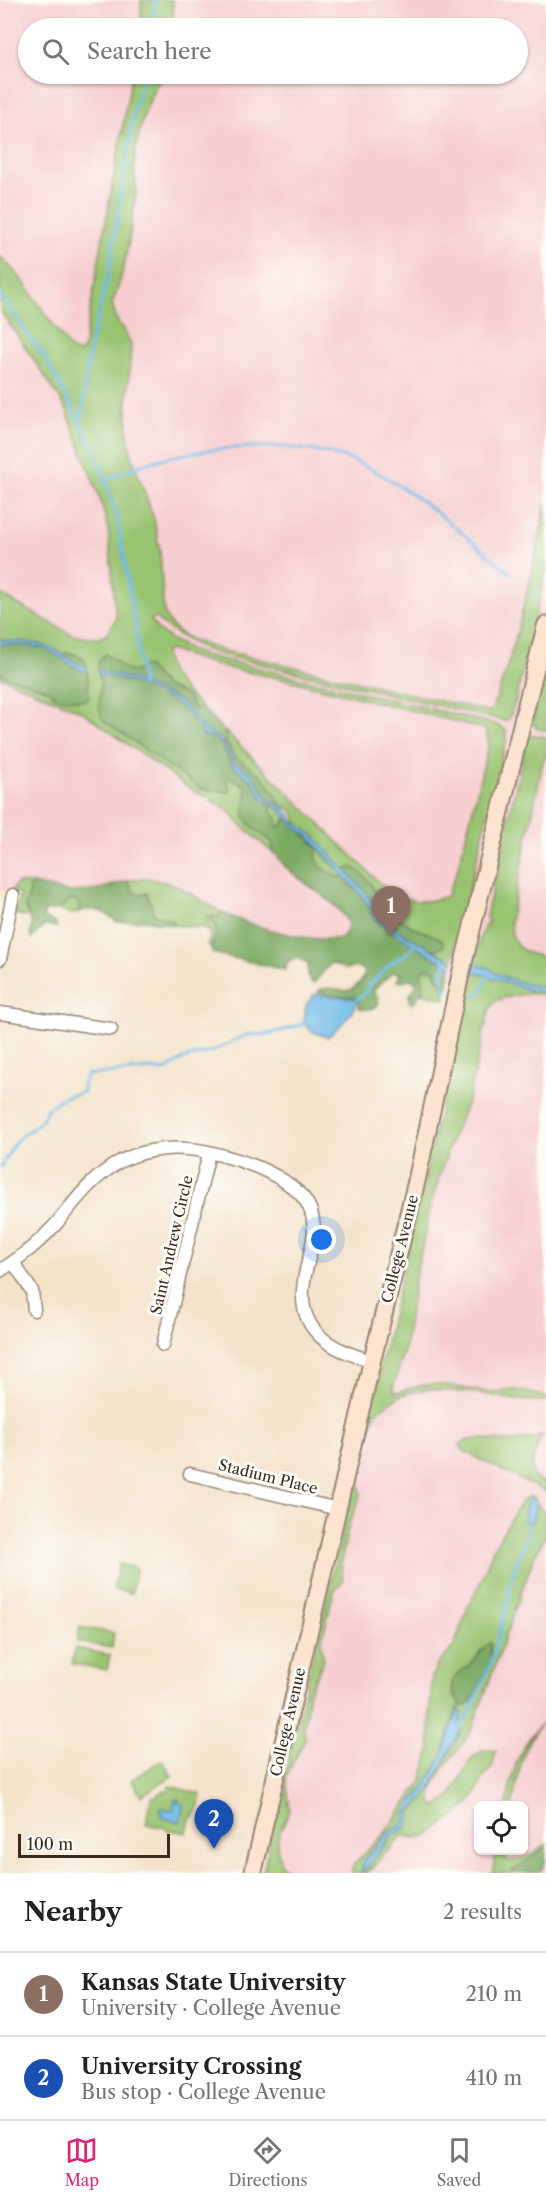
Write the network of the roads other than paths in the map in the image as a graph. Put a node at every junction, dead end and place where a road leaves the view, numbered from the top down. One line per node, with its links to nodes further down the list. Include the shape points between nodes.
1 (546, 626): 11 (street, College Avenue)
2 (13, 895): 3 (street)
3 (0, 959)
4 (0, 1013): 5 (street)
5 (111, 1029)
6 (209, 1153): 7 (street, via 166,1149 122,1161 85,1187 55,1225); 10 (street, Saint Andrew Circle); 11 (street, via 267,1170 297,1191 310,1209 313,1226 313,1246 303,1290 311,1326 326,1343)
7 (13, 1263): 8 (street); 9 (street, via 32,1291)
8 (0, 1271)
9 (34, 1310)
10 (163, 1345)
11 (372, 1361): 13 (street, College Avenue)
12 (190, 1474): 13 (street, Stadium Place)
13 (338, 1509): 14 (street, College Avenue)
14 (253, 1873)

